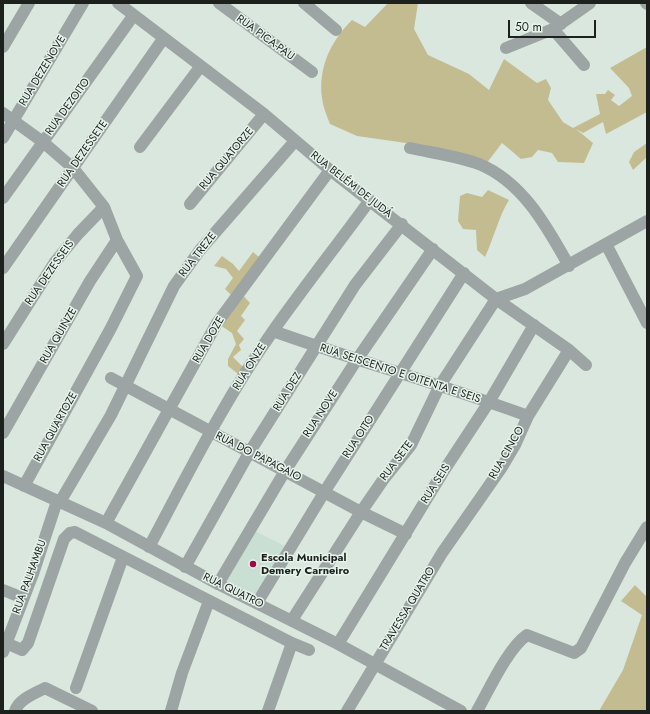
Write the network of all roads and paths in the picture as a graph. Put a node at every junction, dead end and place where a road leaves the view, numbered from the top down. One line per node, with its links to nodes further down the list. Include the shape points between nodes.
1 (29, 3): 12 (street)
2 (83, 3): 19 (street, RUA DEZENOVE)
3 (118, 3): 8 (street, RUA BELÉM DE JUDÁ)
4 (219, 3): 16 (street, RUA PICA-PAU)
5 (304, 3): 10 (street)
6 (531, 3): 9 (street)
7 (590, 3): 9 (street)
8 (133, 16): 11 (street, RUA BELÉM DE JUDÁ); 22 (street, RUA DEZOITO)
9 (557, 26): 13 (street); 14 (street)
10 (336, 30)
11 (163, 39): 15 (street, RUA BELÉM DE JUDÁ); 25 (street, RUA DEZESSETE)
12 (3, 47)
13 (506, 48)
14 (584, 64)
15 (200, 67): 18 (street, RUA BELÉM DE JUDÁ); 23 (street)
16 (312, 72)
17 (3, 113): 19 (street)
18 (264, 114): 21 (street, RUA BELÉM DE JUDÁ); 29 (street, RUA QUATORZE)
19 (14, 120): 20 (street, RUA DEZENOVE); 22 (street)
20 (3, 138)
21 (295, 141): 26 (street, RUA BELÉM DE JUDÁ); 50 (street, RUA TREZE, via 200,250 174,286)
22 (43, 142): 25 (street); 27 (street, RUA DEZOITO)
23 (140, 147)
24 (410, 148): 36 (street, via 479,164 501,177 530,204 550,232)
25 (73, 168): 30 (street); 37 (street, RUA DEZESSETE)
26 (330, 170): 28 (street, RUA BELÉM DE JUDÁ); 53 (street, RUA DOZE, via 217,323)
27 (3, 198)
28 (370, 200): 32 (street, RUA BELÉM DE JUDÁ); 42 (street, RUA ONZE)
29 (190, 204)
30 (104, 207): 33 (street); 43 (street, RUA DEZESSEIS, via 55,262)
31 (647, 221): 34 (street)
32 (402, 224): 35 (street, RUA BELÉM DE JUDÁ); 44 (street, RUA DEZ, via 355,285)
33 (117, 240): 56 (street, RUA QUINZE, via 90,281); 60 (street, RUA QUARTOZE, via 137,276)
34 (606, 244): 36 (street); 40 (street)
35 (433, 249): 38 (street, RUA BELÉM DE JUDÁ); 46 (street, RUA NOVE)
36 (569, 266): 39 (street, via 525,289)
37 (3, 268)
38 (464, 273): 39 (street, RUA BELÉM DE JUDÁ); 48 (street, RUA OITO)
39 (496, 299): 41 (street, RUA BELÉM DE JUDÁ); 51 (street, RUA SETE)
40 (647, 323)
41 (534, 324): 45 (street, RUA BELÉM DE JUDÁ); 52 (street, RUA SEIS)
42 (273, 331): 44 (street, RUA SEISCENTO E OITENTA E SEIS); 55 (street, RUA ONZE)
43 (3, 344)
44 (316, 347): 46 (street, RUA SEISCENTO E OITENTA E SEIS); 57 (street, RUA DEZ)
45 (569, 350): 47 (street, RUA BELÉM DE JUDÁ); 54 (street, RUA CINCO)
46 (356, 360): 48 (street, RUA SEISCENTO E OITENTA E SEIS); 58 (street, RUA NOVE)
47 (586, 365)
48 (400, 374): 51 (street, RUA SEISCENTO E OITENTA E SEIS); 61 (street, RUA OITO)
49 (111, 378): 50 (street, RUA DO PAPAGAIO)
50 (126, 386): 53 (street, RUA DO PAPAGAIO); 62 (street)
51 (439, 387): 52 (street, RUA SEISCENTO E OITENTA E SEIS); 63 (street, RUA SETE, via 411,445)
52 (489, 402): 54 (street, RUA SEISCENTO E OITENTA E SEIS); 66 (street, RUA SEIS)
53 (169, 411): 55 (street, RUA DO PAPAGAIO); 64 (street, RUA DOZE)
54 (528, 416): 68 (street, RUA CINCO, via 502,466)
55 (210, 432): 57 (street, RUA DO PAPAGAIO); 67 (street, RUA ONZE)
56 (3, 433)
57 (249, 453): 58 (street, RUA DO PAPAGAIO); 70 (street, RUA DEZ)
58 (285, 471): 61 (street, RUA DO PAPAGAIO); 71 (street, RUA NOVE)
59 (3, 476): 60 (street, RUA QUATRO)
60 (24, 486): 62 (street, RUA QUATRO)
61 (324, 491): 63 (street, RUA DO PAPAGAIO); 75 (street, RUA OITO)
62 (58, 502): 64 (street, RUA QUATRO); 73 (street, RUA PALHAMBU)
63 (361, 512): 66 (street, RUA DO PAPAGAIO); 76 (street, RUA SETE)
64 (106, 524): 67 (street, RUA QUATRO)
65 (647, 527): 89 (street, via 625,563 581,648 574,653 527,635 520,639)
66 (406, 534): 78 (street, RUA SEIS)
67 (150, 547): 70 (street, RUA QUATRO)
68 (442, 554): 81 (street, TRAVESSA QUATRO)
69 (123, 557): 74 (street); 79 (street, via 75,532 70,533 64,539 28,643 22,650); 82 (street)
70 (185, 566): 71 (street, RUA QUATRO)
71 (218, 584): 75 (street, RUA QUATRO)
72 (3, 590): 73 (street)
73 (23, 598): 79 (street, RUA PALHAMBU)
74 (209, 601): 77 (street); 85 (street, via 182,673)
75 (257, 603): 76 (street, RUA QUATRO)
76 (292, 620): 78 (street, RUA QUATRO)
77 (292, 643): 80 (street); 86 (street)
78 (338, 644): 81 (street, RUA QUATRO)
79 (5, 648)
80 (309, 650)
81 (374, 664): 87 (street); 88 (street, RUA QUATRO)
82 (76, 688)
83 (86, 710): 84 (street, via 45,688 16,706)
84 (15, 711)
85 (171, 711)
86 (268, 711)
87 (347, 711)
88 (460, 711)
89 (477, 711)

